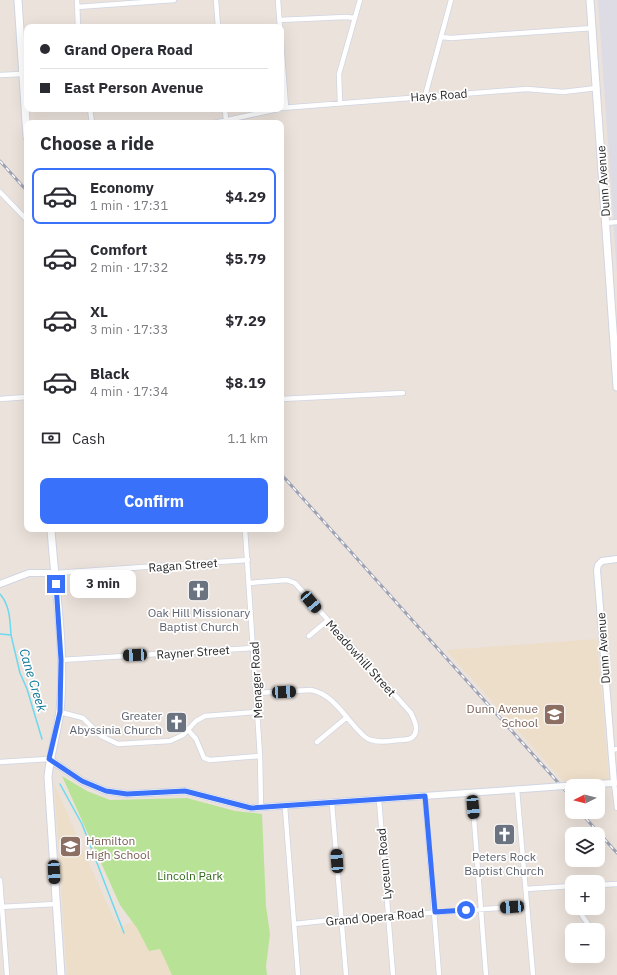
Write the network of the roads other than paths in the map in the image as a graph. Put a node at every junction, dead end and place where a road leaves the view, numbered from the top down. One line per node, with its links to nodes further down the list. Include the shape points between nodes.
1 (18, 0): 17 (main road)
2 (76, 0): 9 (street)
3 (174, 0): 9 (street)
4 (216, 0): 13 (street)
5 (278, 0): 11 (street)
6 (360, 0): 10 (street)
7 (451, 0): 16 (street)
8 (590, 0): 15 (main road, Dunn Avenue)
9 (77, 7): 12 (street)
10 (355, 18): 11 (street); 22 (street, via 339,74)
11 (279, 20): 14 (street)
12 (78, 24)
13 (218, 24)
14 (280, 24)
15 (593, 28): 16 (street); 19 (main road, Dunn Avenue)
16 (441, 37): 20 (street)
17 (22, 74): 18 (street); 21 (main road)
18 (0, 75)
19 (597, 88): 20 (street, Hays Road, via 563,92 527,90); 29 (main road, Dunn Avenue)
20 (425, 96): 22 (street, Hays Road)
21 (24, 99)
22 (340, 103): 23 (street, Hays Road)
23 (284, 108)
24 (265, 112): 25 (street)
25 (230, 120)
26 (0, 192): 27 (street)
27 (24, 217)
28 (617, 222): 29 (street)
29 (606, 223): 30 (main road, Dunn Avenue)
30 (617, 387)
31 (403, 393): 34 (street)
32 (24, 397): 33 (street)
33 (0, 399)
34 (284, 399)
35 (51, 532): 39 (main road)
36 (245, 532): 38 (street, Menager Road)
37 (617, 559): 52 (street, Dunn Avenue, via 602,561 598,565)
38 (248, 560): 39 (street, Ragan Street); 40 (street, Menager Road)
39 (55, 573): 41 (street, Ragan Street, via 30,574); 45 (main road)
40 (249, 583): 42 (street, Meadowhill Street, via 287,580 295,583); 44 (street, Menager Road)
41 (0, 584)
42 (327, 621): 43 (street); 49 (street, Meadowhill Street, via 411,713 416,722 414,735 410,739 377,742 369,740)
43 (309, 636)
44 (254, 648): 45 (street, Rayner Street); 46 (street, Menager Road)
45 (61, 660): 47 (main road)
46 (256, 693): 48 (street, Menager Road); 49 (street, via 311,690 320,692 330,697)
47 (60, 712): 50 (street, via 83,718 101,736 118,744 176,740); 54 (main road)
48 (257, 712): 50 (street, via 205,716 196,721); 53 (street, Menager Road)
49 (346, 718): 51 (street)
50 (189, 731): 53 (street, via 196,739 204,758 210,760)
51 (317, 742)
52 (614, 749): 56 (street, Dunn Avenue)
53 (260, 756): 65 (street, Menager Road)
54 (49, 759): 55 (street); 65 (street, via 82,781 106,791 127,794 185,791 251,808); 72 (main road)
55 (0, 762)
56 (616, 783): 57 (street); 66 (street, Dunn Avenue)
57 (605, 784)
58 (565, 786): 59 (street, bridge)
59 (517, 790): 60 (street); 71 (street)
60 (472, 793): 61 (street); 75 (street)
61 (425, 796): 62 (street); 76 (street)
62 (379, 800): 63 (street); 77 (street, Lyceum Road)
63 (332, 804): 64 (street); 78 (street)
64 (285, 807): 65 (street); 79 (street)
65 (261, 808)
66 (617, 808)
67 (0, 880): 74 (street)
68 (617, 884): 69 (street)
69 (605, 885)
70 (565, 886): 71 (street)
71 (526, 889): 73 (street)
72 (56, 904): 74 (street); 81 (main road)
73 (528, 906): 75 (street, Grand Opera Road); 87 (street)
74 (1, 907): 80 (street)
75 (481, 908): 76 (street, Grand Opera Road); 86 (street)
76 (435, 912): 77 (street, Grand Opera Road); 85 (street)
77 (388, 916): 78 (street, Grand Opera Road); 84 (street, Lyceum Road)
78 (341, 919): 79 (street, Grand Opera Road); 83 (street)
79 (294, 924): 82 (street)
80 (7, 975)
81 (61, 975)
82 (298, 975)
83 (346, 975)
84 (393, 975)
85 (439, 975)
86 (486, 975)
87 (533, 975)

